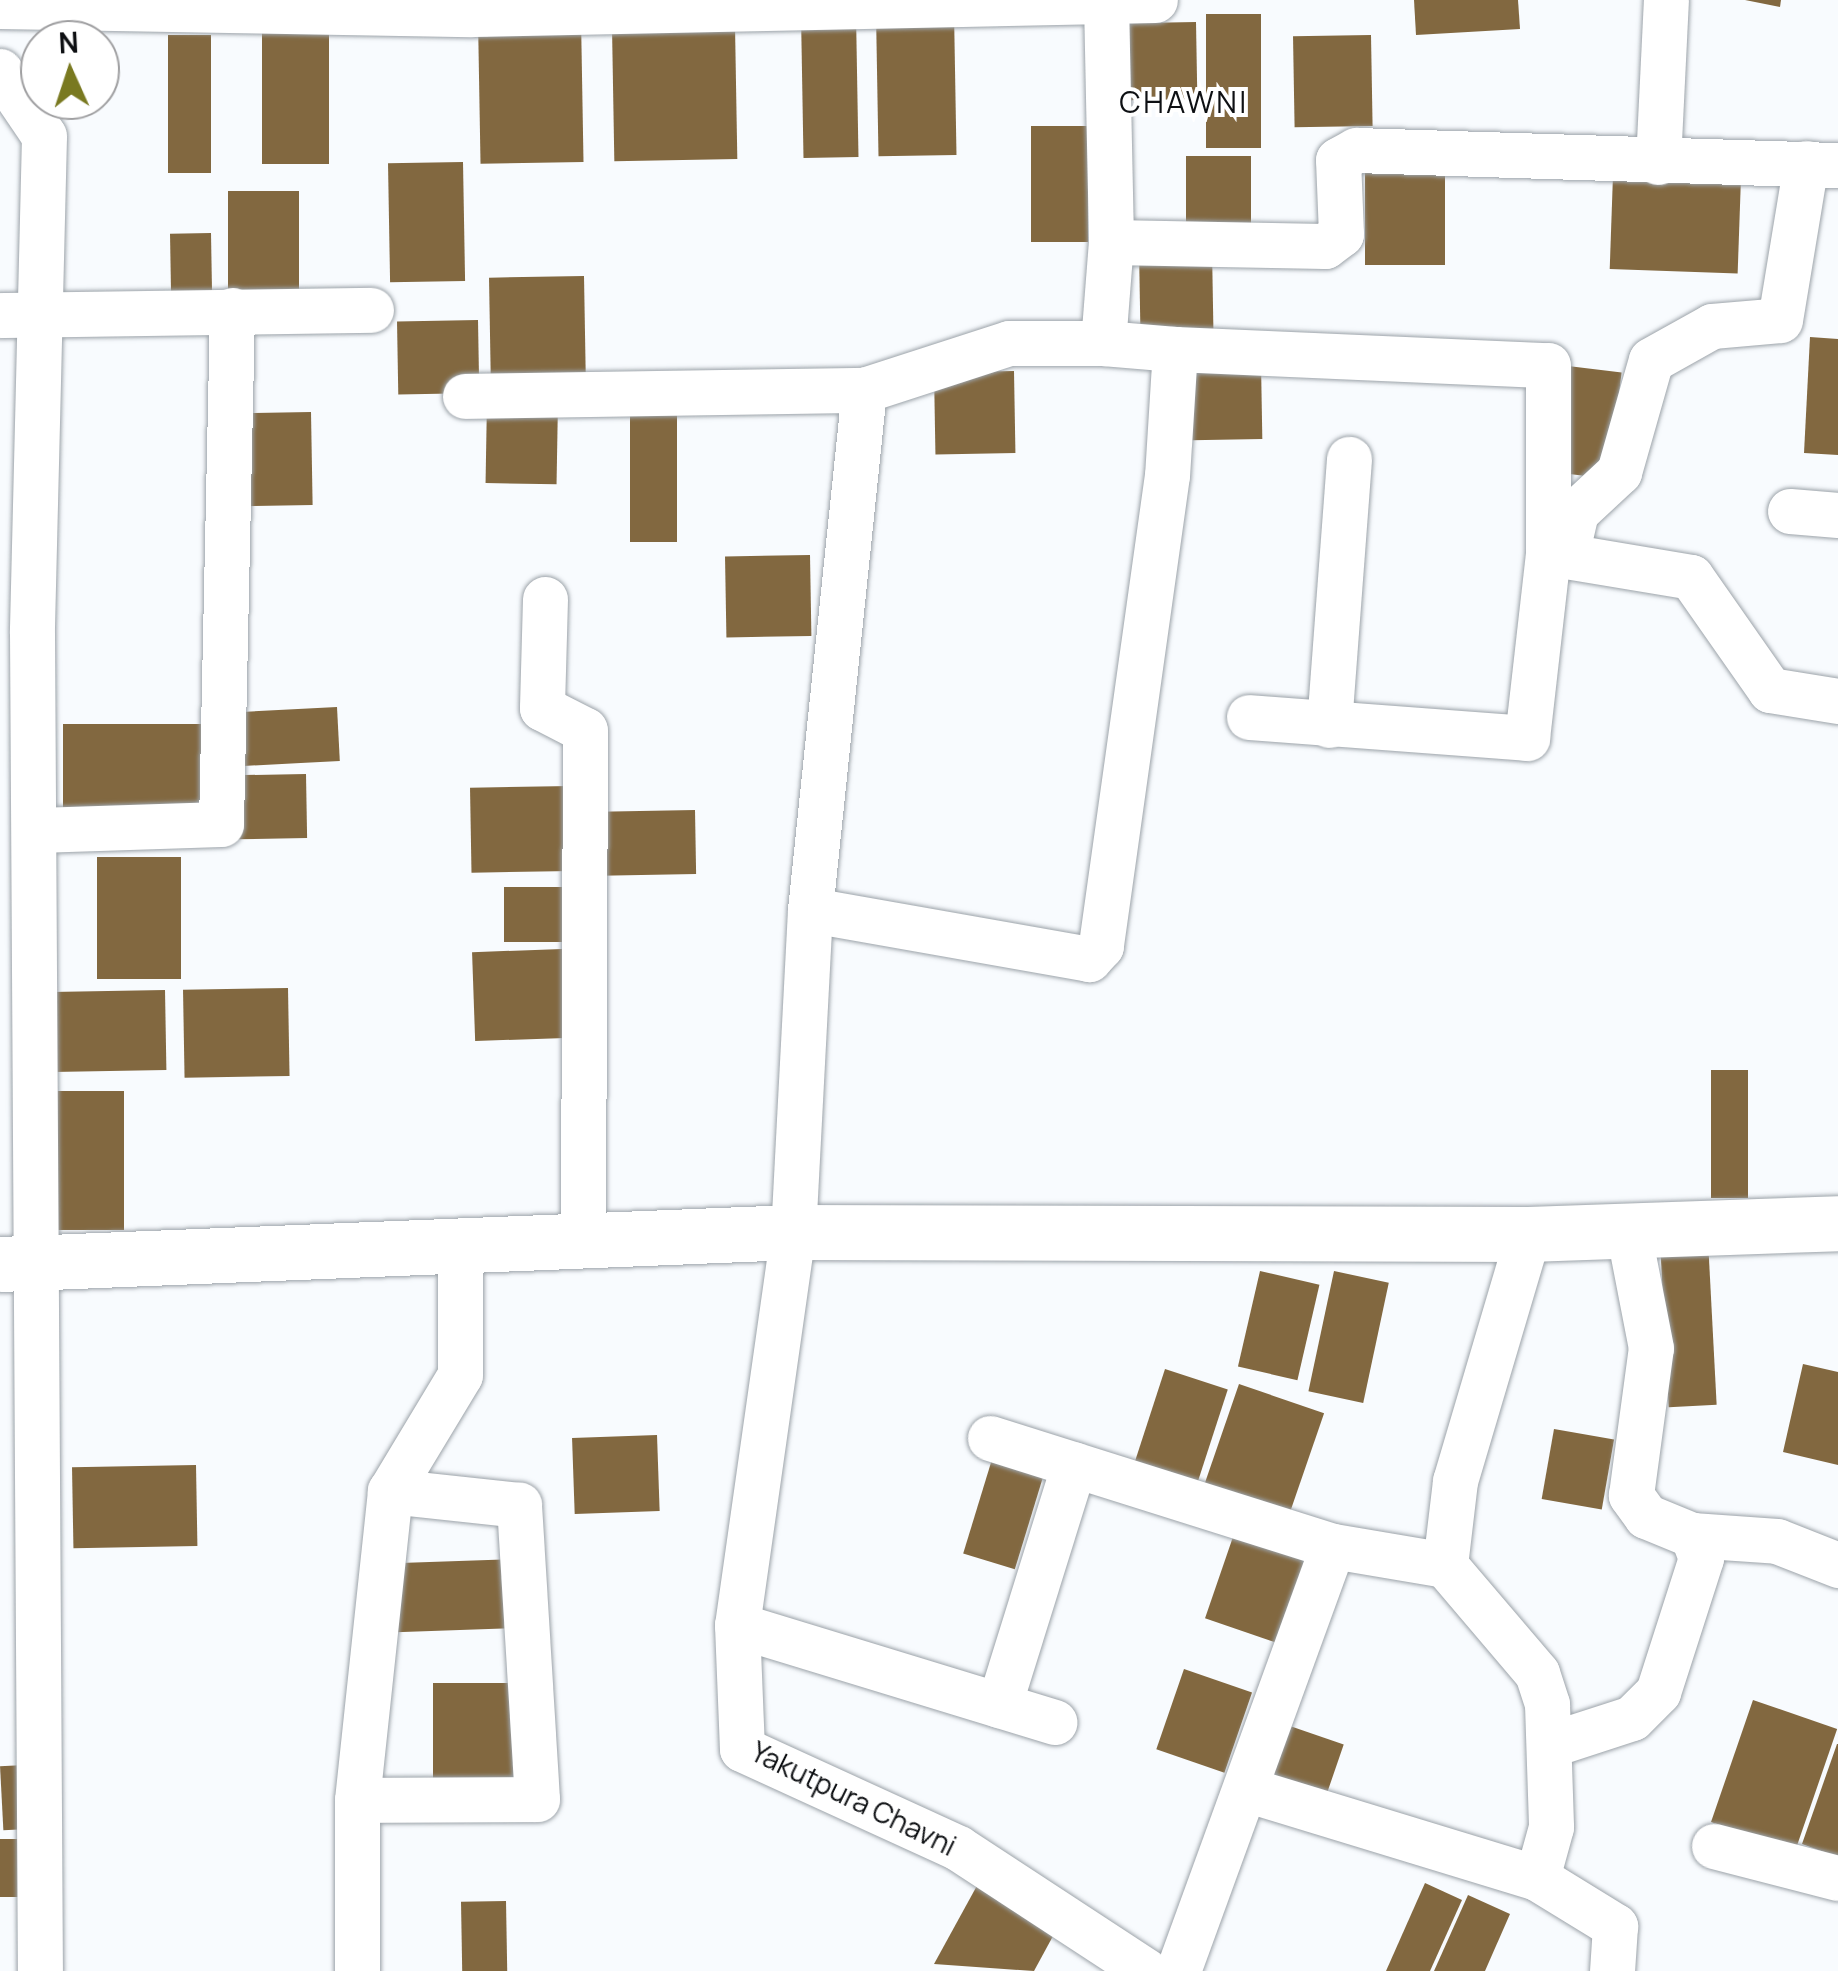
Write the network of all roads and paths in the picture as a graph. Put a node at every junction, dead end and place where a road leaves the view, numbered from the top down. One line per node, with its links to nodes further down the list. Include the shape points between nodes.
1 (1155, 0): 4 (street)
2 (1666, 0): 9 (street)
3 (1002, 1): 4 (street); 6 (street)
4 (1106, 1): 11 (street)
5 (0, 6): 6 (street)
6 (471, 7)
7 (0, 71): 8 (street)
8 (22, 136): 15 (street)
9 (1658, 162): 10 (street); 11 (street, via 1356,150 1338,160 1341,234 1324,246)
10 (1822, 164): 23 (street, via 1780,320 1712,326 1652,360 1620,472 1576,512)
11 (1111, 242): 16 (street)
12 (232, 310): 13 (street); 15 (street); 29 (street, via 220,824)
13 (371, 310)
14 (0, 315): 15 (street)
15 (46, 315): 25 (street)
16 (1103, 343): 17 (street); 18 (street, via 1009,343)
17 (1175, 348): 23 (street, via 1548,365); 30 (street, via 1167,476 1098,955)
18 (864, 390): 19 (street); 30 (street, Yakutpura Chavni)
19 (465, 396)
20 (1348, 459): 28 (street)
21 (1790, 512): 22 (street)
22 (1838, 514)
23 (1557, 554): 26 (street, via 1691,577 1770,690); 28 (street, via 1527,738)
24 (545, 598): 36 (street, via 542,708 585,730)
25 (16, 633): 29 (street)
26 (1838, 701)
27 (1249, 718): 28 (street)
28 (1330, 725)
29 (37, 830): 31 (street)
30 (810, 910): 34 (street, Yakutpura Chavni)
31 (17, 919): 38 (street)
32 (1838, 1223): 33 (street)
33 (1628, 1230): 35 (street); 43 (street, via 1651,1348 1631,1495 1646,1516)
34 (793, 1232): 35 (street); 36 (street); 47 (street, Yakutpura Chavni)
35 (1528, 1234): 46 (street, via 1455,1480)
36 (583, 1237): 37 (street)
37 (460, 1243): 38 (street); 41 (street, via 460,1375)
38 (17, 1263): 42 (street)
39 (990, 1438): 40 (street)
40 (1074, 1464): 44 (street); 48 (street)
41 (390, 1491): 52 (street); 52 (street, via 518,1506 537,1799)
42 (18, 1511): 56 (street)
43 (1692, 1535): 45 (street, via 1777,1541); 50 (street, via 1700,1558 1658,1692 1632,1718)
44 (1333, 1546): 46 (street); 51 (street)
45 (1838, 1564)
46 (1445, 1565): 50 (street, via 1537,1673)
47 (737, 1626): 48 (street); 58 (street, Yakutpura Chavni, via 742,1749 958,1848)
48 (999, 1705): 49 (street)
49 (1054, 1722)
50 (1549, 1746): 54 (street, via 1551,1828)
51 (1249, 1790): 54 (street); 59 (street)
52 (357, 1800): 57 (street)
53 (1714, 1846): 55 (street)
54 (1537, 1878): 60 (street, via 1615,1926)
55 (1838, 1878)
56 (40, 1971)
57 (358, 1971)
58 (1146, 1971)
59 (1178, 1971)
60 (1612, 1971)

